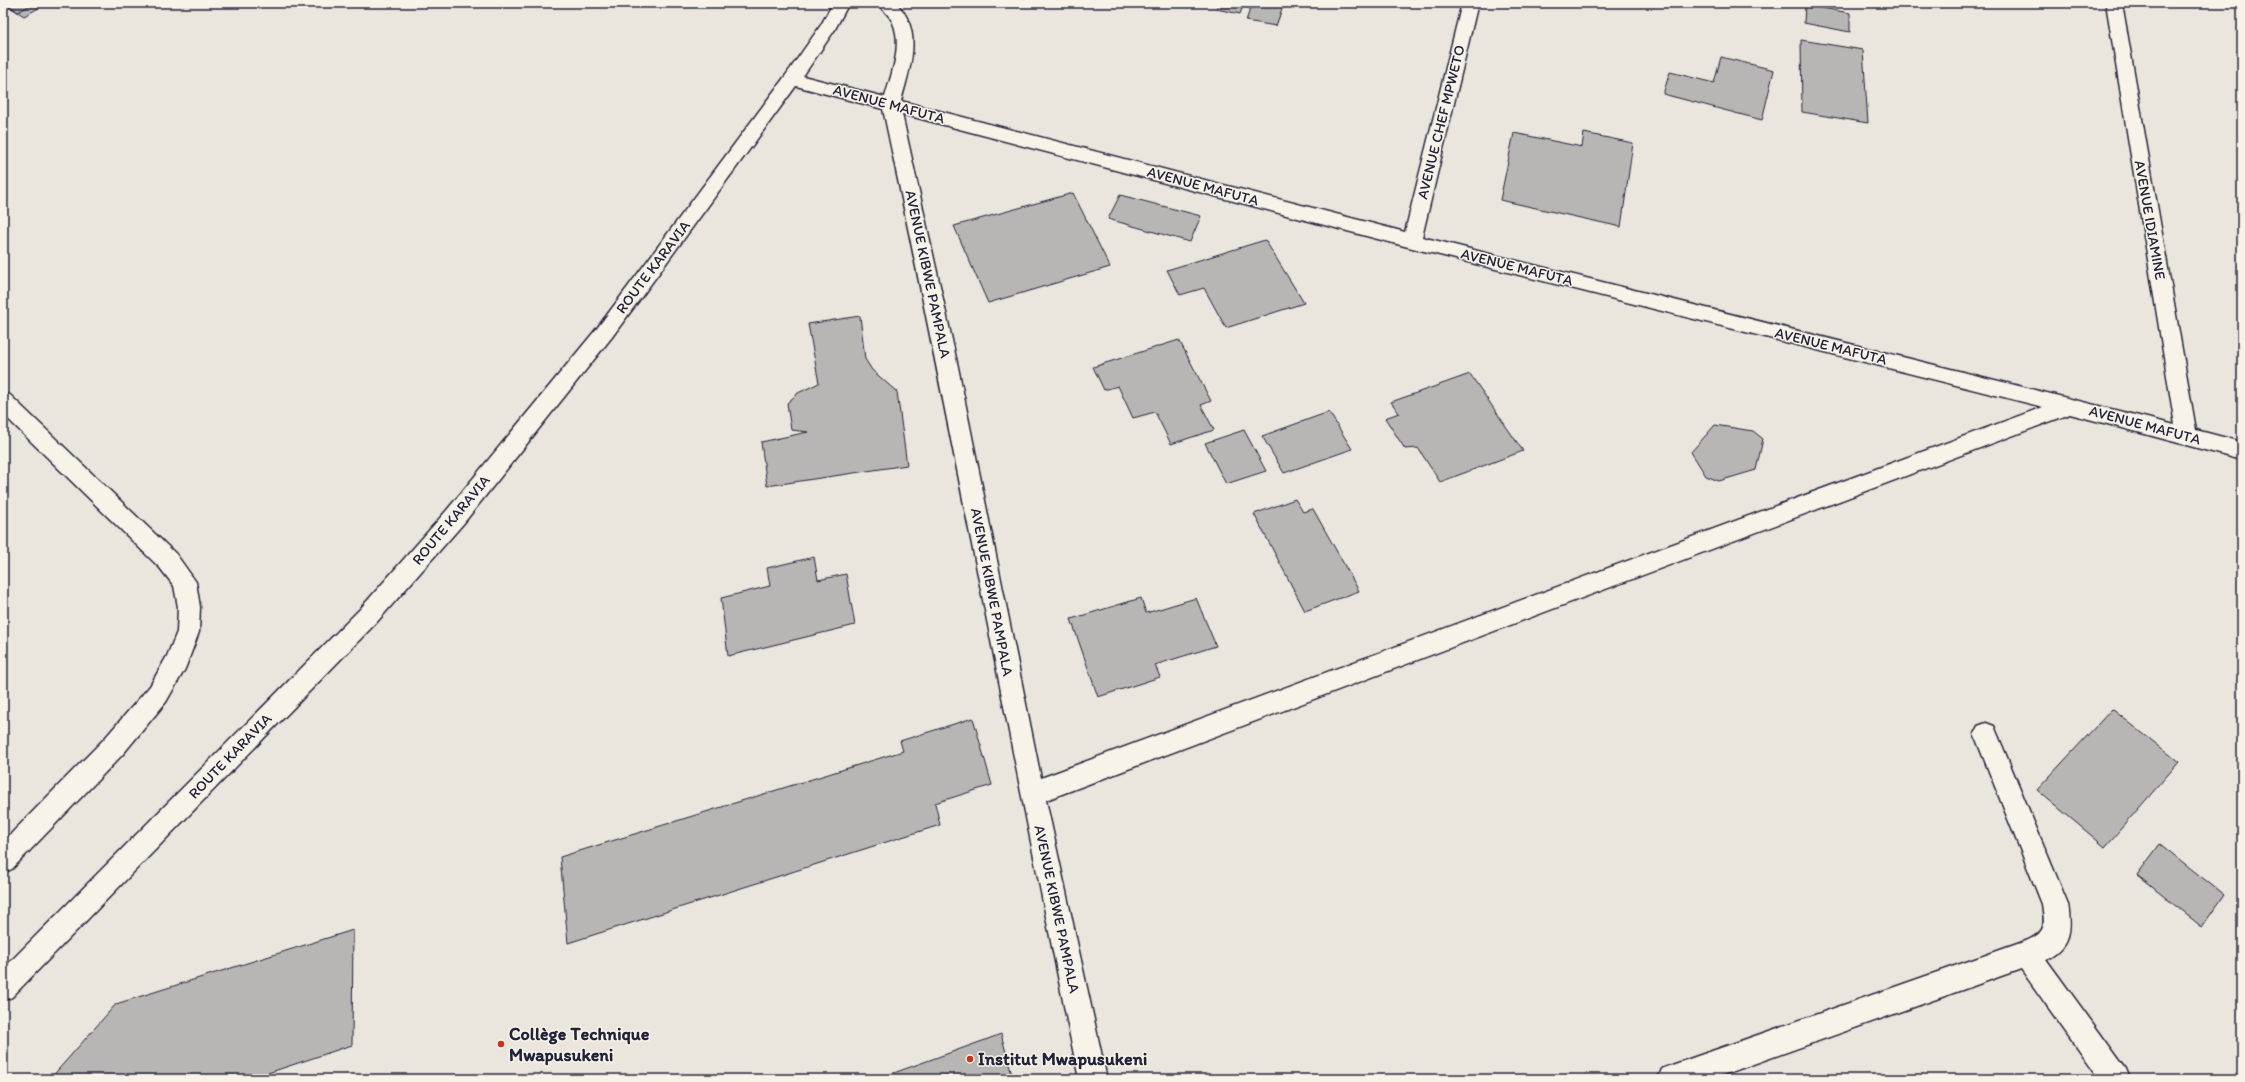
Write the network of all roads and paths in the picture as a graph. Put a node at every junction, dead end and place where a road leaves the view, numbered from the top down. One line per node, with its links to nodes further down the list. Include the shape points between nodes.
1 (841, 3): 5 (street, ROUTE KARAVIA, via 828,27)
2 (886, 3): 6 (street, via 896,10 907,36)
3 (1470, 3): 7 (street, AVENUE CHEF MPWETO)
4 (2114, 3): 10 (street, AVENUE IDIAMINE)
5 (792, 79): 6 (street, AVENUE MAFUTA); 16 (street, ROUTE KARAVIA, via 605,332 455,517 368,616)
6 (891, 105): 7 (street, AVENUE MAFUTA); 13 (street, AVENUE KIBWE PAMPALA, via 950,375)
7 (1412, 241): 9 (street, AVENUE MAFUTA)
8 (3, 401): 14 (street, via 168,561 185,582 189,607 188,632 177,661 158,694 114,746)
9 (2070, 406): 10 (street, AVENUE MAFUTA); 13 (street)
10 (2187, 436): 11 (street, AVENUE MAFUTA)
11 (2242, 451)
12 (1986, 734): 15 (street, via 2055,904 2059,925 2054,938 2044,947)
13 (1032, 793): 17 (street, AVENUE KIBWE PAMPALA)
14 (3, 860)
15 (2026, 954): 18 (street); 19 (street)
16 (3, 988)
17 (1093, 1079)
18 (1672, 1079)
19 (2116, 1079)

